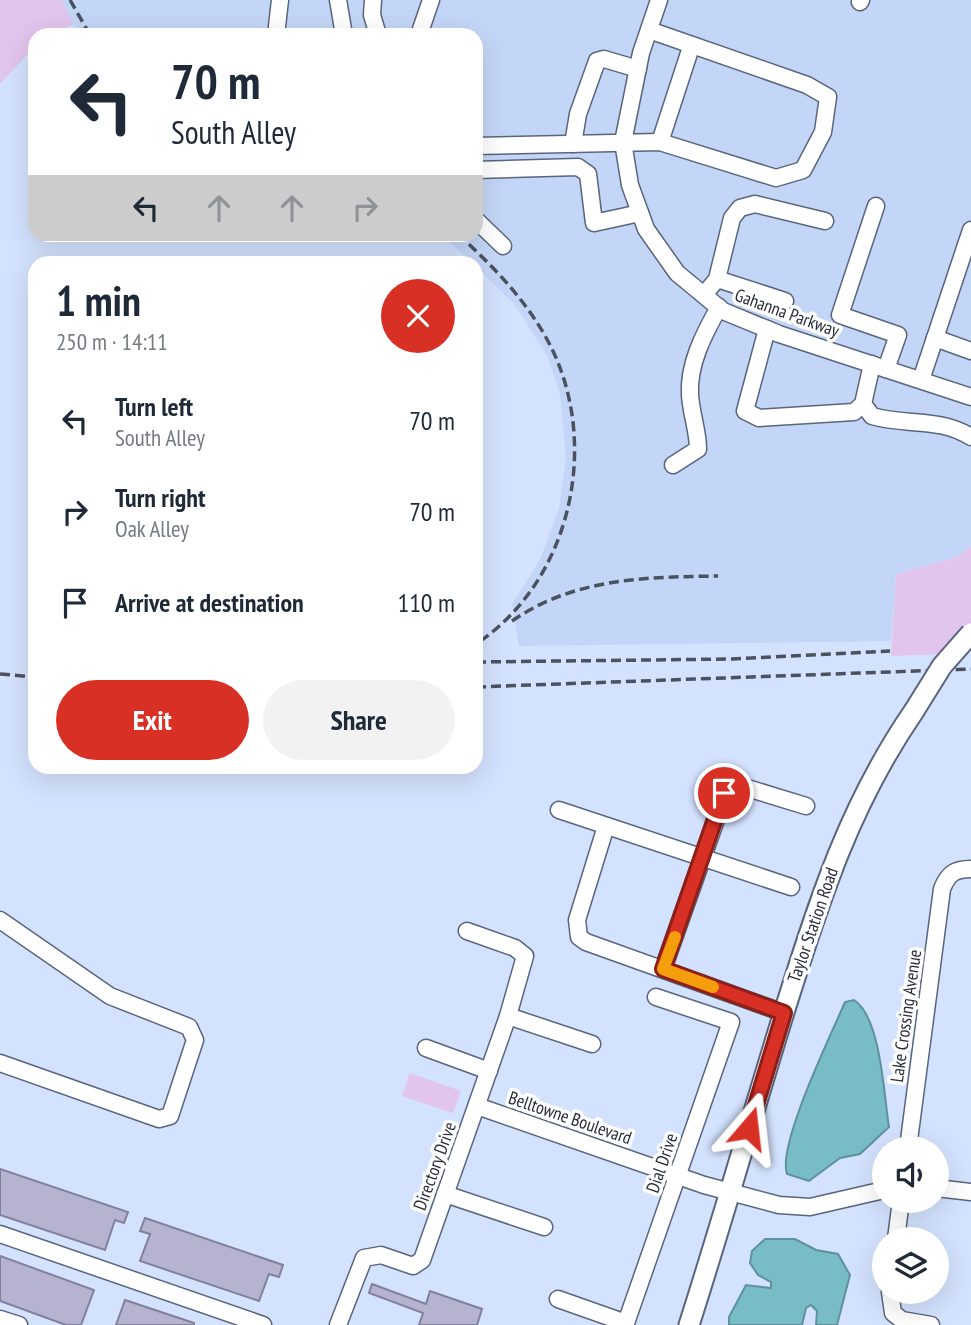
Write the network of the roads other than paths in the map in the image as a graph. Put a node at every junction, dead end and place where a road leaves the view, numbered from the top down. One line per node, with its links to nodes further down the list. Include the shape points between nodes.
1 (280, 0): 6 (street)
2 (338, 0): 7 (street)
3 (373, 0): 8 (street)
4 (431, 0): 9 (street)
5 (659, 0): 10 (street, Gahanna Parkway)
6 (277, 28)
7 (343, 28)
8 (376, 28)
9 (421, 28)
10 (649, 30): 11 (street); 12 (street, Gahanna Parkway)
11 (691, 47): 14 (street); 14 (street, via 807,85 828,97 823,132 803,170 776,178)
12 (638, 69): 13 (street, Gahanna Parkway); 15 (street, via 597,61 578,114)
13 (623, 142): 14 (street); 15 (street); 19 (street, Gahanna Parkway)
14 (660, 142)
15 (573, 144): 16 (street)
16 (483, 146)
17 (483, 170): 19 (street, via 578,167 588,174 594,223)
18 (876, 206): 31 (street, via 840,315 898,335)
19 (640, 213): 25 (street, Gahanna Parkway, via 677,272)
20 (825, 221): 24 (street, via 755,204 740,208 732,218)
21 (483, 227): 23 (street)
22 (971, 230): 29 (street)
23 (503, 246)
24 (717, 279): 25 (street); 26 (street)
25 (704, 295): 27 (street, Gahanna Parkway)
26 (785, 302)
27 (719, 307): 28 (street, Gahanna Parkway); 36 (street, via 691,374 698,449)
28 (767, 329): 31 (street, Gahanna Parkway); 34 (street, via 745,411 758,418 854,412)
29 (935, 338): 30 (street); 32 (street)
30 (971, 351)
31 (879, 367): 32 (street, Gahanna Parkway); 34 (street)
32 (921, 380): 33 (street, Gahanna Parkway)
33 (971, 397)
34 (863, 404): 35 (street, via 872,416 939,423)
35 (971, 437)
36 (673, 464)
37 (971, 633): 48 (main road, Taylor Station Road, bridge, via 942,666 889,747 851,819)
38 (806, 806): 41 (street, via 728,786)
39 (559, 810): 40 (street)
40 (606, 826): 41 (street); 46 (street, via 576,920 579,937)
41 (702, 858): 43 (street); 46 (street)
42 (971, 869): 55 (street, Lake Crossing Avenue, via 958,869 947,877 942,889)
43 (791, 887)
44 (0, 920): 52 (street, via 110,996 189,1027 195,1040 170,1115 159,1119)
45 (467, 931): 49 (street, Directory Drive, via 525,956)
46 (663, 969): 48 (street)
47 (656, 997): 56 (street, Dial Drive, via 731,1022)
48 (784, 1013): 58 (main road, Taylor Station Road)
49 (508, 1016): 50 (street); 53 (street, Directory Drive)
50 (592, 1044)
51 (426, 1048): 53 (street)
52 (0, 1063)
53 (489, 1071): 54 (street, Directory Drive)
54 (477, 1106): 56 (street, Belltowne Boulevard); 61 (street, Directory Drive)
55 (910, 1136)
56 (678, 1176): 58 (street, Belltowne Boulevard); 64 (street, Dial Drive, via 626,1323)
57 (949, 1189): 59 (street)
58 (730, 1192): 60 (street, Belltowne Boulevard, via 779,1205 810,1207); 70 (main road, Taylor Station Road)
59 (971, 1192)
60 (872, 1193)
61 (445, 1194): 62 (street); 69 (street, Directory Drive, via 422,1260 413,1266 381,1255 364,1258)
62 (544, 1227)
63 (0, 1234): 68 (street)
64 (558, 1299)
65 (892, 1304): 71 (street, via 893,1313 902,1320)
66 (0, 1319): 67 (street)
67 (19, 1325)
68 (263, 1325)
69 (338, 1325)
70 (689, 1325)
71 (931, 1325)

